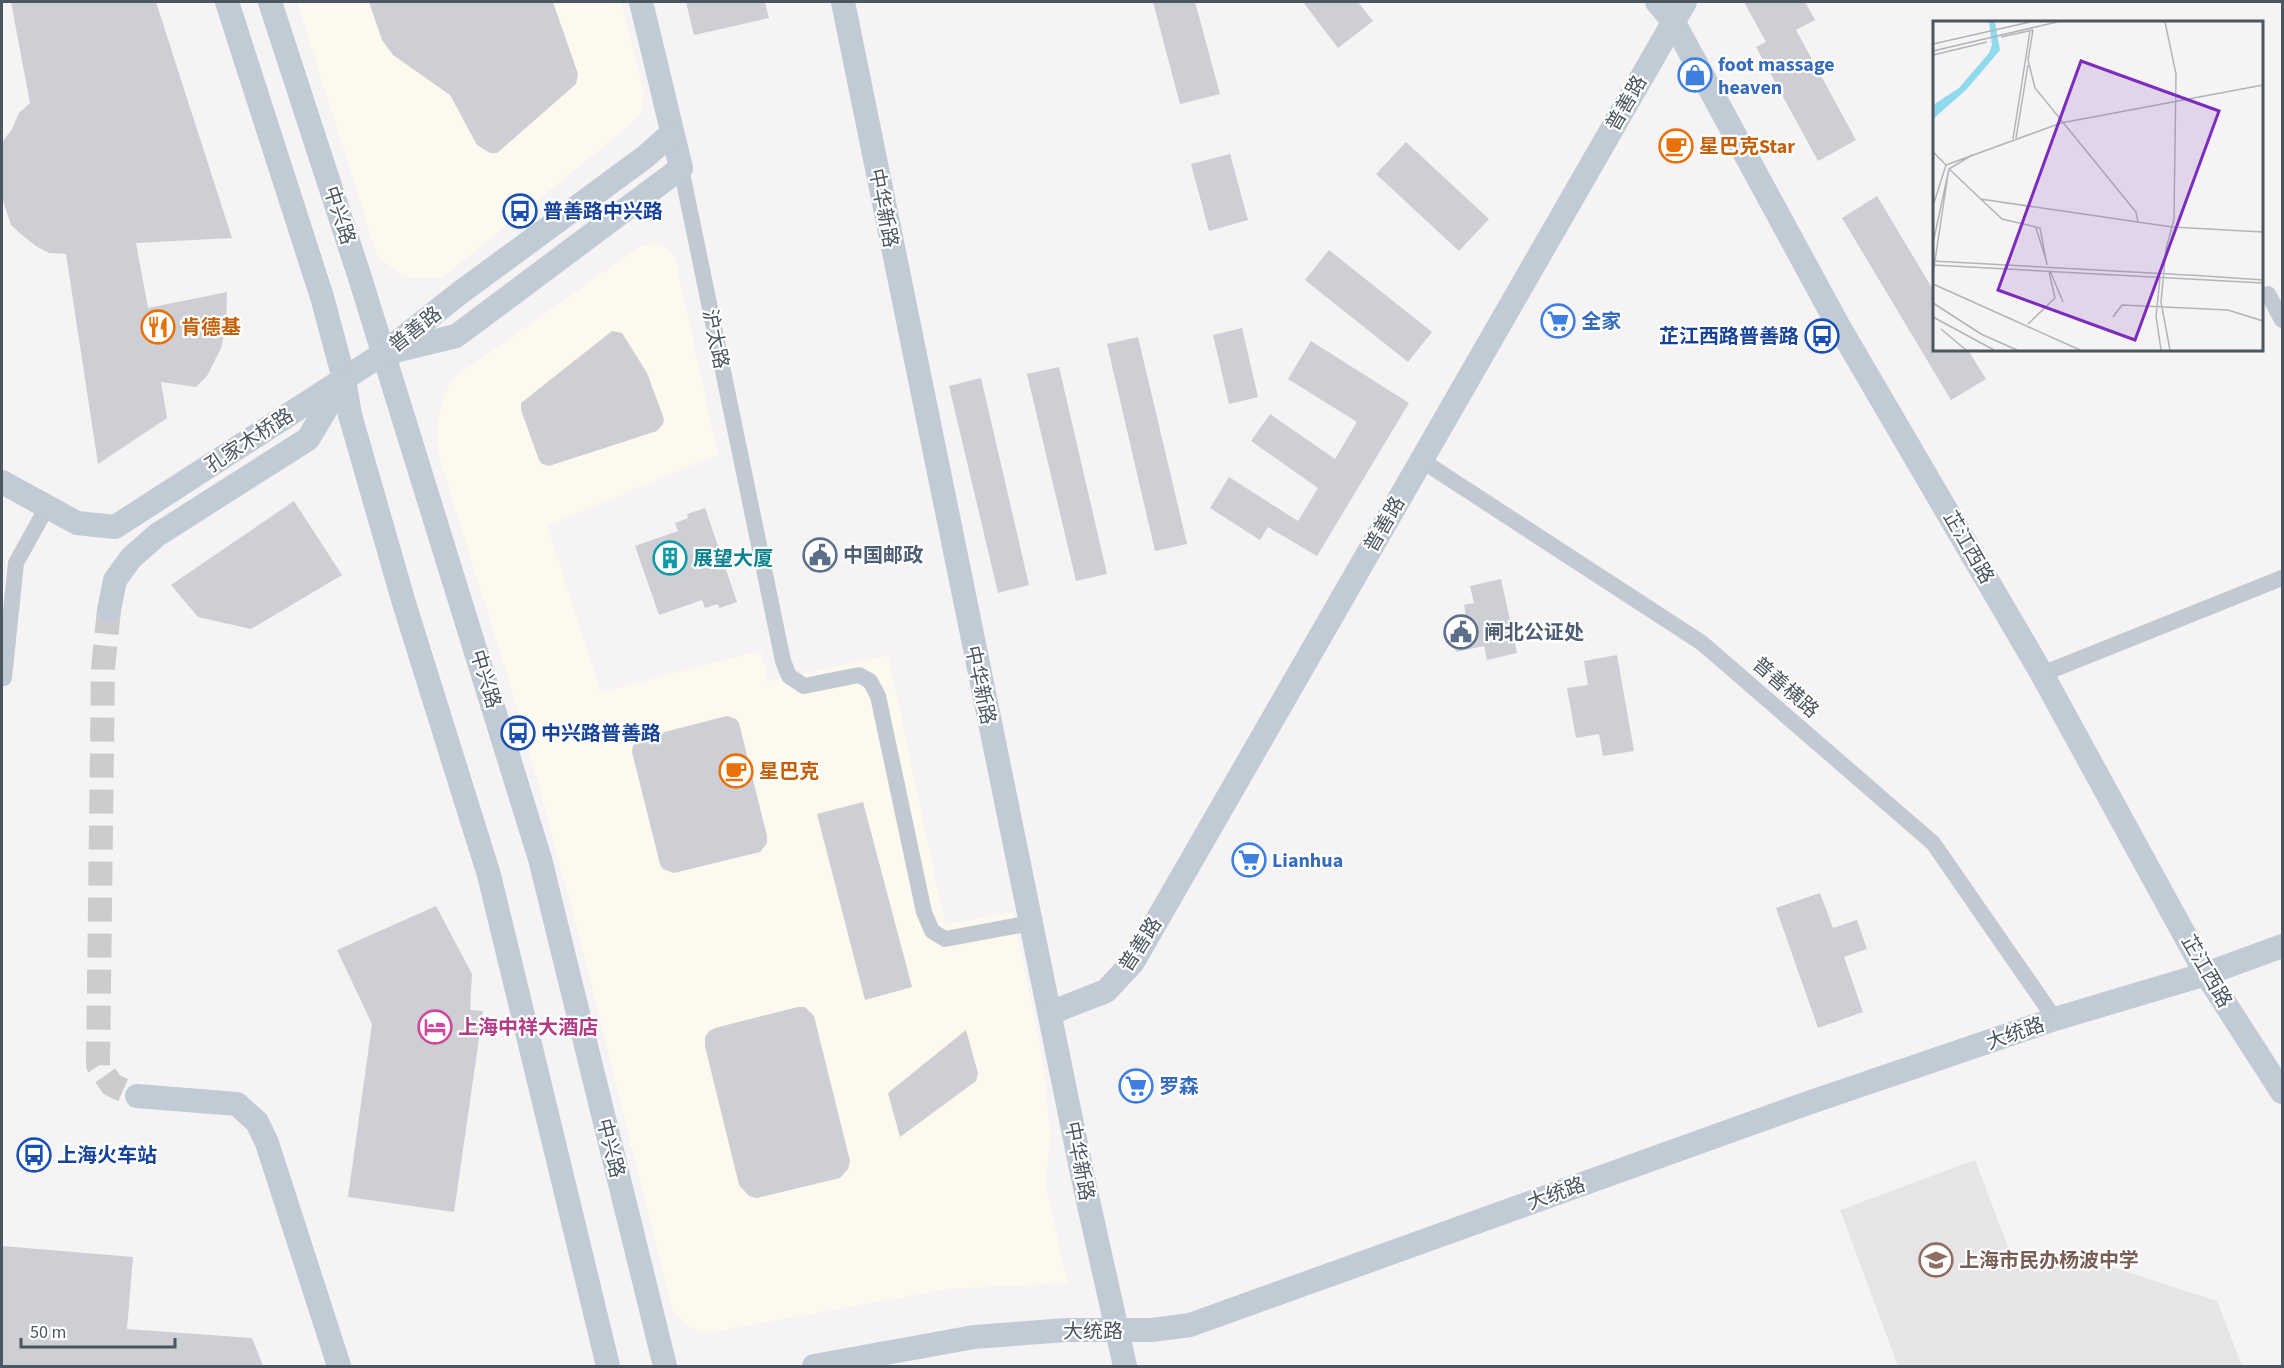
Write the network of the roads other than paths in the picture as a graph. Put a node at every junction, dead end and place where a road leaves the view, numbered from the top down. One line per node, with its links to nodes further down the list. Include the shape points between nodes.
1 (227, 2): 12 (street, via 322,297)
2 (270, 2): 11 (street, 中兴路)
3 (640, 2): 7 (street, 沪太路)
4 (843, 2): 20 (street, 中华新路)
5 (1657, 2): 6 (street, 芷江西路)
6 (1679, 11): 13 (street, 普善路); 18 (street, 芷江西路, via 1838,325)
7 (672, 133): 8 (street, 沪太路); 11 (street, 普善路)
8 (681, 168): 11 (street, 普善路, via 456,336); 20 (street, 沪太路, via 789,676 804,686 860,675 870,681 878,696 924,912 932,931 945,939)
9 (2268, 294): 10 (street)
10 (2283, 320)
11 (384, 354): 12 (street, 孔家木桥路); 30 (street, 中兴路, via 540,859)
12 (344, 379): 15 (street, 孔家木桥路, via 115,527 77,523); 17 (street, via 308,439 158,535 130,558 115,580); 29 (street, via 350,415 404,603 489,875)
13 (1421, 460): 23 (street, 普善路, via 1133,962 1106,991); 24 (street, 普善横路, via 1702,643 1933,843)
14 (2, 482): 15 (street)
15 (47, 507): 19 (street, via 15,563)
16 (2283, 578): 18 (street)
17 (109, 610)
18 (2043, 674): 22 (street, 芷江西路)
19 (4, 678)
20 (1030, 923): 23 (street, 中华新路)
21 (2283, 946): 22 (street, 大统路)
22 (2206, 974): 24 (street, 大统路); 25 (street, 芷江西路)
23 (1050, 1013): 27 (street, 中华新路)
24 (2055, 1019): 27 (street, 大统路, via 1808,1103 1190,1325)
25 (2283, 1092)
26 (137, 1096): 28 (street, via 237,1104 257,1122)
27 (1116, 1332): 31 (street, 大统路, via 1067,1330 974,1337); 32 (street, 中华新路)
28 (339, 1366)
29 (608, 1366)
30 (664, 1366)
31 (814, 1366)
32 (1125, 1366)

